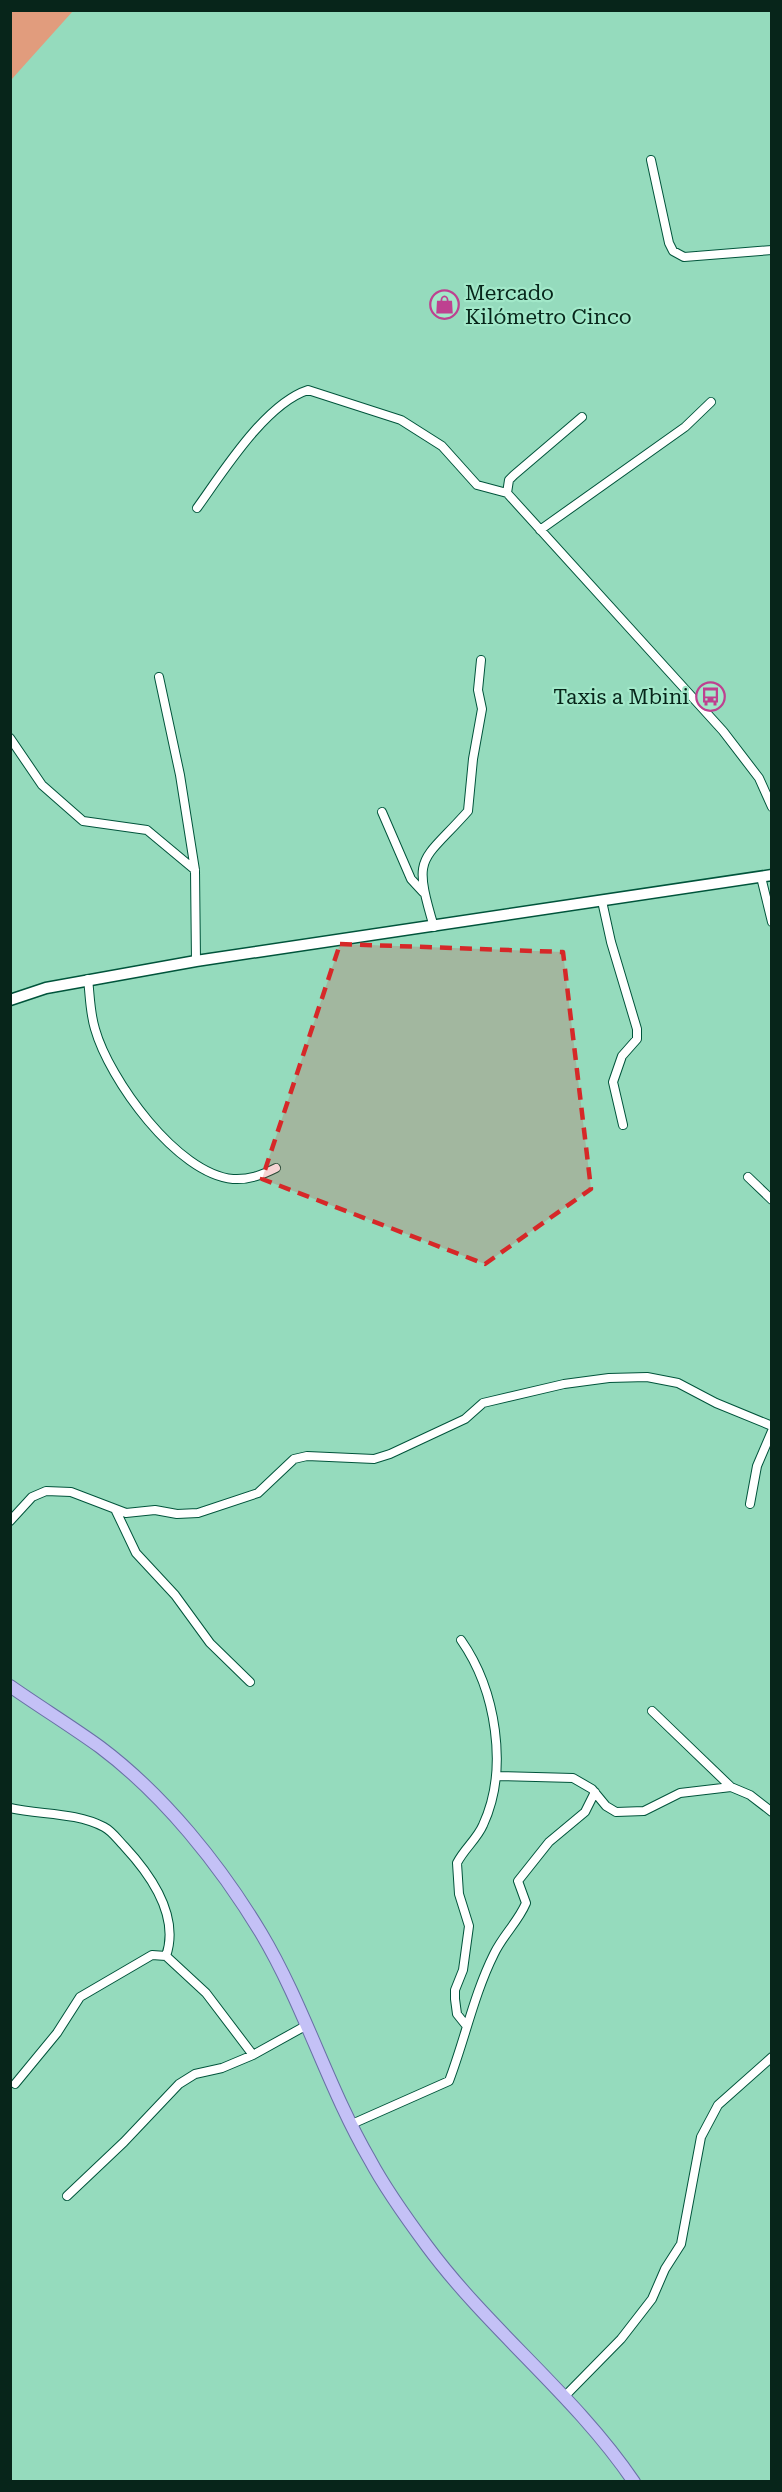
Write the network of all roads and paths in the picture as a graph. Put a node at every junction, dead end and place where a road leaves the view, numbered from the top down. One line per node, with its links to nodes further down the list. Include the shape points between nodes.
1 (651, 160): 2 (street, via 669,243 678,255)
2 (771, 250)
3 (711, 402): 7 (street, via 685,427)
4 (582, 417): 5 (street, via 509,480)
5 (507, 493): 6 (street, via 477,485 442,446 401,420 308,390 289,400 251,434); 7 (street)
6 (197, 508)
7 (540, 530): 11 (street, via 723,731 759,778)
8 (481, 660): 15 (street, via 478,690 482,709 468,811 427,854 421,869)
9 (159, 677): 13 (street)
10 (10, 738): 13 (street, via 42,784 83,821 147,830)
11 (771, 807)
12 (382, 812): 15 (street, via 411,879)
13 (195, 870): 19 (street)
14 (766, 876): 16 (main road); 17 (street)
15 (423, 892): 18 (street)
16 (602, 901): 18 (main road); 22 (street, via 637,1029 637,1039 622,1056 613,1082)
17 (771, 922)
18 (434, 927): 19 (main road)
19 (196, 961): 20 (main road)
20 (88, 980): 21 (main road, via 31,991); 23 (street, via 94,1025 104,1052 156,1131 210,1173 248,1179)
21 (10, 1000)
22 (623, 1125)
23 (276, 1168)
24 (748, 1177): 25 (street)
25 (771, 1200)
26 (771, 1426): 29 (street, via 678,1383 647,1377 609,1377 483,1403 465,1419 374,1459 294,1459 258,1492 198,1513)
27 (771, 1431): 28 (street, via 757,1466)
28 (750, 1504)
29 (116, 1511): 30 (street, via 71,1492 46,1491 32,1497); 32 (street, via 136,1553 176,1595 210,1643)
30 (10, 1521)
31 (461, 1640): 35 (street, via 478,1669 497,1737)
32 (250, 1682)
33 (10, 1686): 42 (main road, via 102,1748 153,1795 206,1853 261,1934)
34 (652, 1711): 36 (street)
35 (497, 1776): 37 (street, via 567,1776); 41 (street, via 482,1827 457,1863 459,1894 469,1926 463,1970 455,1990 457,2014)
36 (731, 1787): 37 (street, via 680,1793 633,1813 610,1810); 39 (street, via 750,1795)
37 (595, 1792): 41 (street, via 585,1812 549,1842 518,1881 525,1906 495,1951)
38 (10, 1808): 40 (street, via 84,1820 105,1828 115,1837 150,1875 162,1900 171,1943)
39 (771, 1812)
40 (166, 1956): 43 (street, via 206,1993); 45 (street, via 152,1955 80,1997 57,2033)
41 (465, 2024): 46 (street, via 449,2081)
42 (306, 2025): 43 (street); 46 (main road)
43 (253, 2055): 47 (street, via 195,2074 179,2084)
44 (771, 2057): 48 (street, via 718,2105 701,2137 681,2244 652,2300 621,2339)
45 (15, 2084)
46 (352, 2124): 48 (main road, via 370,2160 427,2246)
47 (67, 2196)
48 (564, 2397): 49 (main road)
49 (634, 2481)

